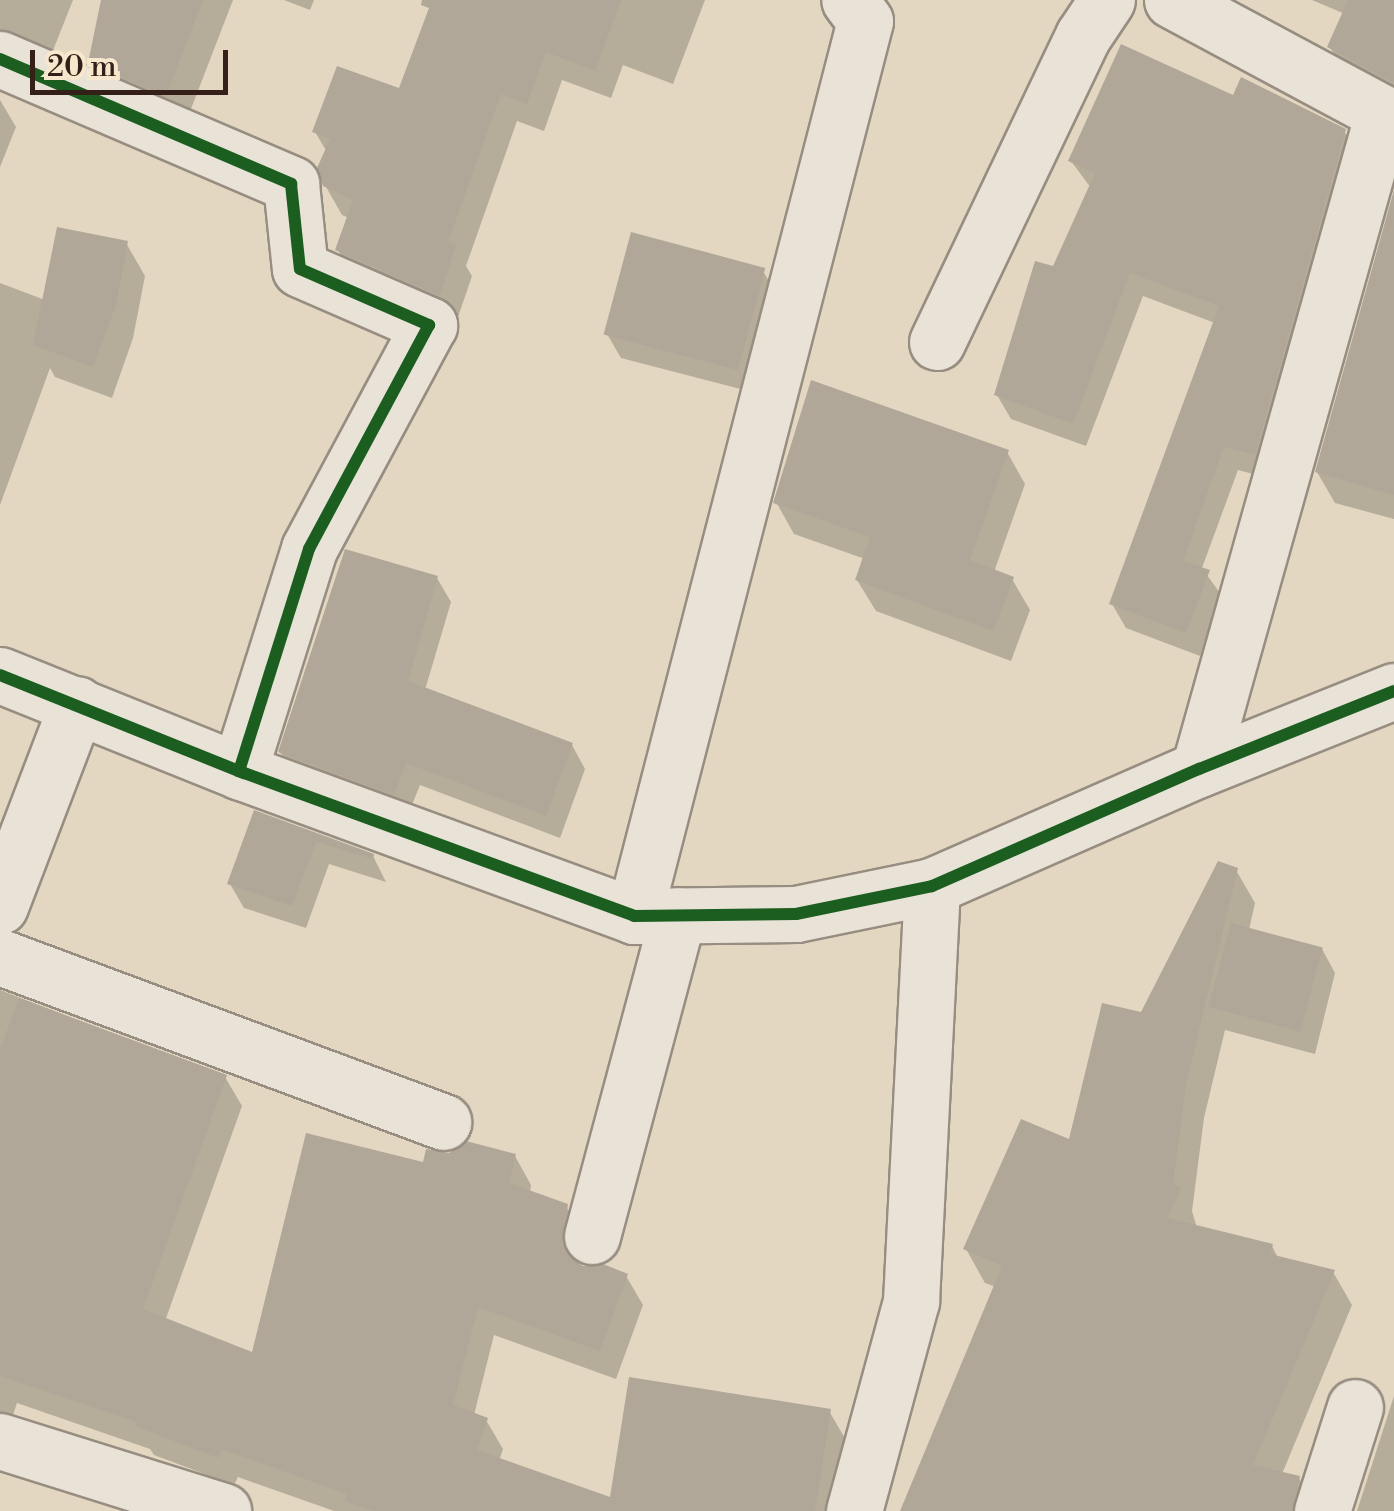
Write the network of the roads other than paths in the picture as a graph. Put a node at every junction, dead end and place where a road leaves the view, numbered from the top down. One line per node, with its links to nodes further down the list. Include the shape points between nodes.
1 (850, 0): 14 (street, via 865,21)
2 (1108, 0): 6 (street, via 1083,36)
3 (1172, 0): 5 (street)
4 (0, 60): 11 (street, via 292,184 300,269 429,325 309,549)
5 (1388, 100): 10 (street)
6 (937, 342)
7 (0, 674): 9 (street)
8 (1394, 690): 10 (street)
9 (77, 704): 11 (street); 13 (street)
10 (1198, 768): 12 (street)
11 (239, 771): 14 (street)
12 (932, 886): 14 (street, via 796,914); 21 (street, via 911,1300)
13 (0, 906)
14 (656, 915): 17 (street)
15 (0, 957): 16 (street)
16 (442, 1122)
17 (592, 1236)
18 (1355, 1408): 22 (street)
19 (0, 1441): 20 (street)
20 (197, 1507)
21 (854, 1511)
22 (1322, 1511)

